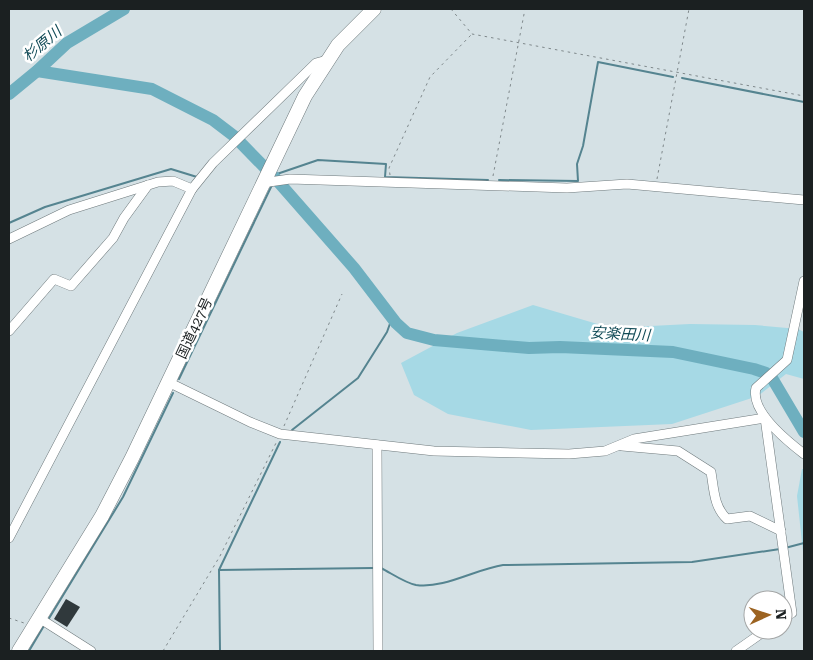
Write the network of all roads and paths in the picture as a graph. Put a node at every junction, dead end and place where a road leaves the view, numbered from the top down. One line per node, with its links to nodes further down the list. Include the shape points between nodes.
1 (374, 9): 7 (highway, 国道427号)
2 (451, 9): 5 (path)
3 (525, 9): 6 (path)
4 (689, 9): 8 (path)
5 (472, 34): 6 (path); 10 (path, via 430,76 389,168)
6 (519, 42): 8 (path); 13 (path)
7 (327, 60): 11 (highway, 国道427号, via 305,96); 15 (street, via 316,63 204,172)
8 (677, 72): 9 (path); 14 (path)
9 (804, 96)
10 (390, 175)
11 (270, 177): 13 (street); 21 (highway, 国道427号)
12 (148, 185): 15 (street, via 170,181); 17 (street, via 68,210); 20 (street, via 113,238 70,286 54,279)
13 (492, 185): 14 (street, via 567,188 627,184)
14 (655, 187): 16 (street)
15 (192, 189): 28 (street)
16 (804, 200)
17 (9, 239)
18 (804, 281): 22 (street, via 787,360 756,388 756,402)
19 (342, 294): 23 (path)
20 (9, 331)
21 (168, 382): 23 (street); 31 (highway, 国道427号, via 102,516)
22 (765, 418): 25 (street, via 634,439); 26 (street); 27 (street)
23 (280, 434): 24 (street); 35 (path, via 220,556)
24 (377, 446): 25 (street, via 434,452 569,454 605,451); 36 (street)
25 (619, 446): 27 (street, via 678,451 711,472 715,501 727,519 750,516)
26 (804, 454)
27 (781, 531): 29 (street)
28 (9, 538)
29 (789, 590)
30 (9, 618): 31 (path)
31 (36, 622): 33 (highway, 国道427号); 34 (street)
32 (752, 640): 37 (street)
33 (19, 651)
34 (91, 651)
35 (163, 651)
36 (378, 651)
37 (736, 651)

